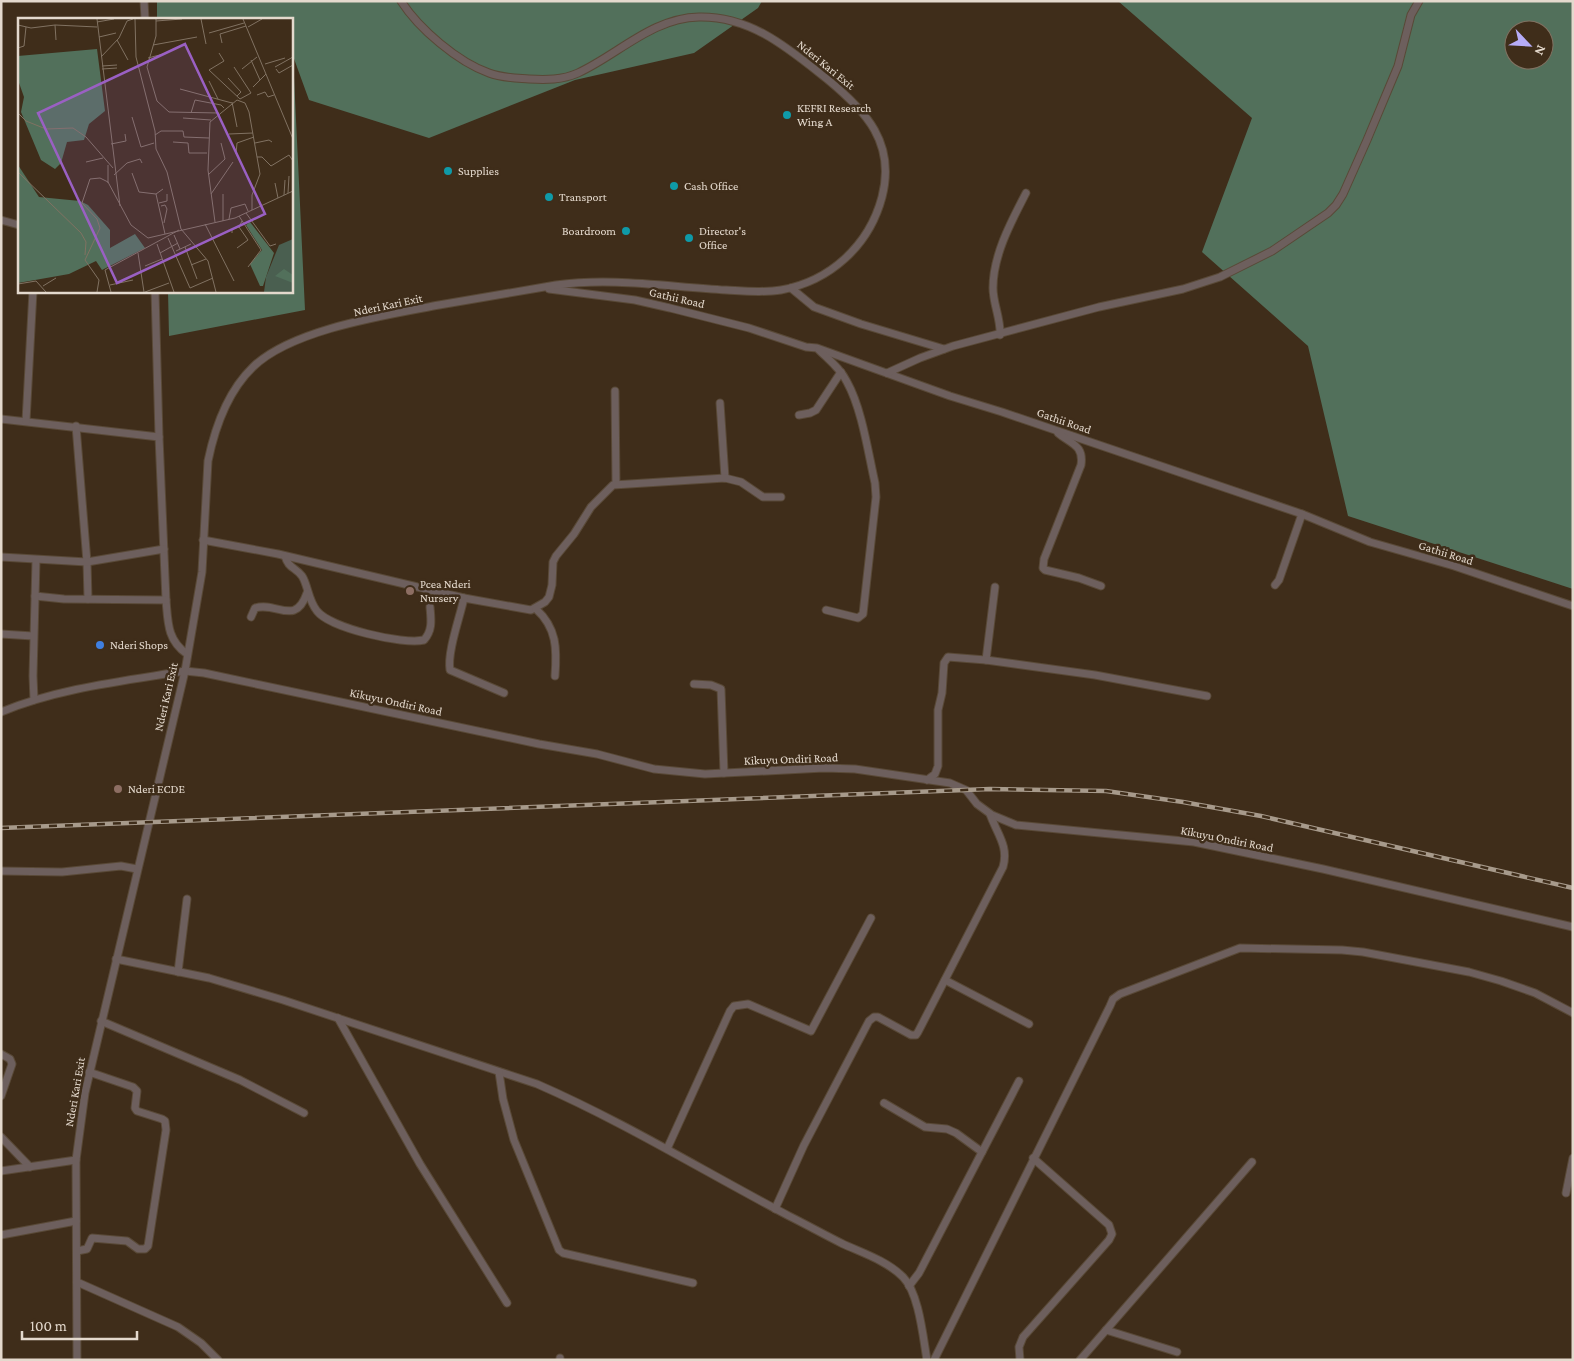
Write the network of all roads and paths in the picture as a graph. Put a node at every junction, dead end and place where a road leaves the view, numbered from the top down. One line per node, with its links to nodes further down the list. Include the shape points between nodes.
1 (144, 1): 4 (street)
2 (401, 1): 9 (street, Nderi Kari Exit, via 422,26 455,54 483,71 508,77 546,80 567,77 655,27 682,19 733,20 779,41 862,111 883,147 885,159 878,211 862,239 833,270)
3 (1419, 1): 12 (street, via 1411,14 1398,66 1367,140 1343,194 1328,213 1272,251 1220,277)
4 (145, 18)
5 (1026, 193): 12 (street, via 1000,251 994,275 993,296)
6 (1, 220): 7 (street)
7 (18, 225)
8 (540, 288): 9 (street, Nderi Kari Exit, via 572,282 766,292); 13 (street, Gathii Road, via 635,300); 29 (street, Nderi Kari Exit, via 355,323 300,339 261,360 234,390 215,435 208,461)
9 (791, 288): 14 (street, via 814,307)
10 (32, 292): 21 (street)
11 (155, 292): 24 (street)
12 (1000, 334): 14 (street)
13 (817, 348): 15 (street); 16 (street, Gathii Road)
14 (944, 349): 16 (street)
15 (841, 372): 19 (street, via 816,410); 46 (street, via 862,427 875,483 875,515 863,614 858,618)
16 (887, 373): 23 (street, Gathii Road)
17 (615, 391): 26 (street)
18 (720, 403): 25 (street)
19 (799, 415)
20 (1, 419): 21 (street)
21 (26, 421): 22 (street)
22 (76, 426): 24 (street); 34 (street)
23 (1054, 429): 28 (street, Gathii Road); 35 (street, via 1077,446 1082,457 1043,568)
24 (159, 437): 30 (street)
25 (725, 478): 26 (street); 27 (street, via 741,482 763,497)
26 (616, 484): 45 (street, via 591,507 556,556 549,597)
27 (781, 497)
28 (1302, 514): 36 (street, via 1280,580); 43 (street, Gathii Road, via 1370,542)
29 (203, 540): 31 (street); 50 (street, Nderi Kari Exit, via 200,584)
30 (164, 549): 34 (street); 42 (street)
31 (284, 556): 38 (street, via 289,566 303,578); 40 (street)
32 (1, 557): 33 (street)
33 (36, 560): 34 (street); 39 (street)
34 (87, 562): 41 (street)
35 (1101, 586)
36 (1274, 586)
37 (995, 587): 51 (street)
38 (308, 593): 44 (street, via 318,612 327,619 383,638 409,642 424,640 430,632); 47 (street, via 301,606 294,610 285,612 262,606 255,608)
39 (34, 596): 41 (street); 49 (street)
40 (464, 598): 45 (street); 55 (street, via 454,636 450,670)
41 (88, 599): 42 (street)
42 (166, 600): 50 (street, via 171,635 175,644)
43 (1573, 606)
44 (430, 607)
45 (536, 609): 53 (street, via 544,616 552,633 556,656)
46 (826, 610)
47 (250, 617)
48 (1, 634): 49 (street)
49 (33, 636): 57 (street)
50 (187, 654): 52 (street, Nderi Kari Exit)
51 (986, 660): 56 (street, via 1095,675); 60 (street, via 951,656 945,659 938,710 938,766 935,774)
52 (185, 671): 57 (street, Kikuyu Ondiri Road); 59 (street, Kikuyu Ondiri Road, via 597,754 654,769); 62 (street, Nderi Kari Exit)
53 (554, 676)
54 (694, 684): 59 (street, via 721,689)
55 (504, 693)
56 (1207, 696)
57 (34, 700): 58 (street, Kikuyu Ondiri Road)
58 (1, 712)
59 (724, 774): 60 (street, Kikuyu Ondiri Road, via 824,768 866,770)
60 (927, 780): 61 (street, Kikuyu Ondiri Road, via 966,790)
61 (990, 814): 66 (street, Kikuyu Ondiri Road, via 1016,826 1217,846); 69 (street, via 1006,856)
62 (137, 869): 63 (street, via 121,866 62,872); 67 (street, Nderi Kari Exit)
63 (1, 871)
64 (187, 899): 68 (street)
65 (870, 918): 82 (street, via 811,1031 748,1004 734,1006)
66 (1573, 928)
67 (116, 959): 68 (street); 72 (street, Nderi Kari Exit)
68 (178, 972): 71 (street, via 209,978)
69 (945, 980): 73 (street); 91 (street, via 916,1035 878,1017 869,1021 808,1137)
70 (1573, 1013): 84 (street, via 1535,993 1501,981 1394,957 1342,950 1250,947 1235,950 1130,989 1113,999)
71 (338, 1018): 76 (street); 98 (street, via 420,1164)
72 (101, 1022): 75 (street, Nderi Kari Exit); 80 (street, via 240,1080)
73 (1029, 1024)
74 (1, 1054): 78 (street, via 12,1064)
75 (89, 1072): 86 (street, Nderi Kari Exit); 94 (street, via 134,1087 137,1111 162,1119 166,1130 148,1246 138,1249 126,1242 92,1238 87,1249)
76 (499, 1072): 82 (street, via 573,1100); 96 (street, via 514,1140 559,1250)
77 (1019, 1081): 83 (street)
78 (1, 1096)
79 (884, 1103): 83 (street, via 925,1127 956,1133)
80 (304, 1113)
81 (1, 1138): 88 (street)
82 (668, 1149): 91 (street)
83 (982, 1152): 97 (street, via 919,1273)
84 (1033, 1158): 104 (street); 105 (street, via 1109,1226 1112,1234 1023,1337 1019,1346)
85 (1573, 1158): 90 (street)
86 (76, 1160): 88 (street); 92 (street, Nderi Kari Exit)
87 (1252, 1162): 99 (street)
88 (30, 1167): 89 (street)
89 (1, 1171)
90 (1566, 1193)
91 (775, 1209): 97 (street, via 885,1264 903,1277)
92 (76, 1221): 93 (street); 94 (street, Nderi Kari Exit)
93 (1, 1236)
94 (77, 1251): 95 (street, Nderi Kari Exit)
95 (77, 1282): 101 (street, Nderi Kari Exit); 102 (street, via 178,1328 201,1343)
96 (693, 1283)
97 (909, 1286): 103 (street, via 919,1312)
98 (507, 1303)
99 (1106, 1330): 100 (street); 106 (street)
100 (1177, 1352)
101 (77, 1360)
102 (218, 1360)
103 (927, 1360)
104 (934, 1360)
105 (1020, 1360)
106 (1080, 1360)

